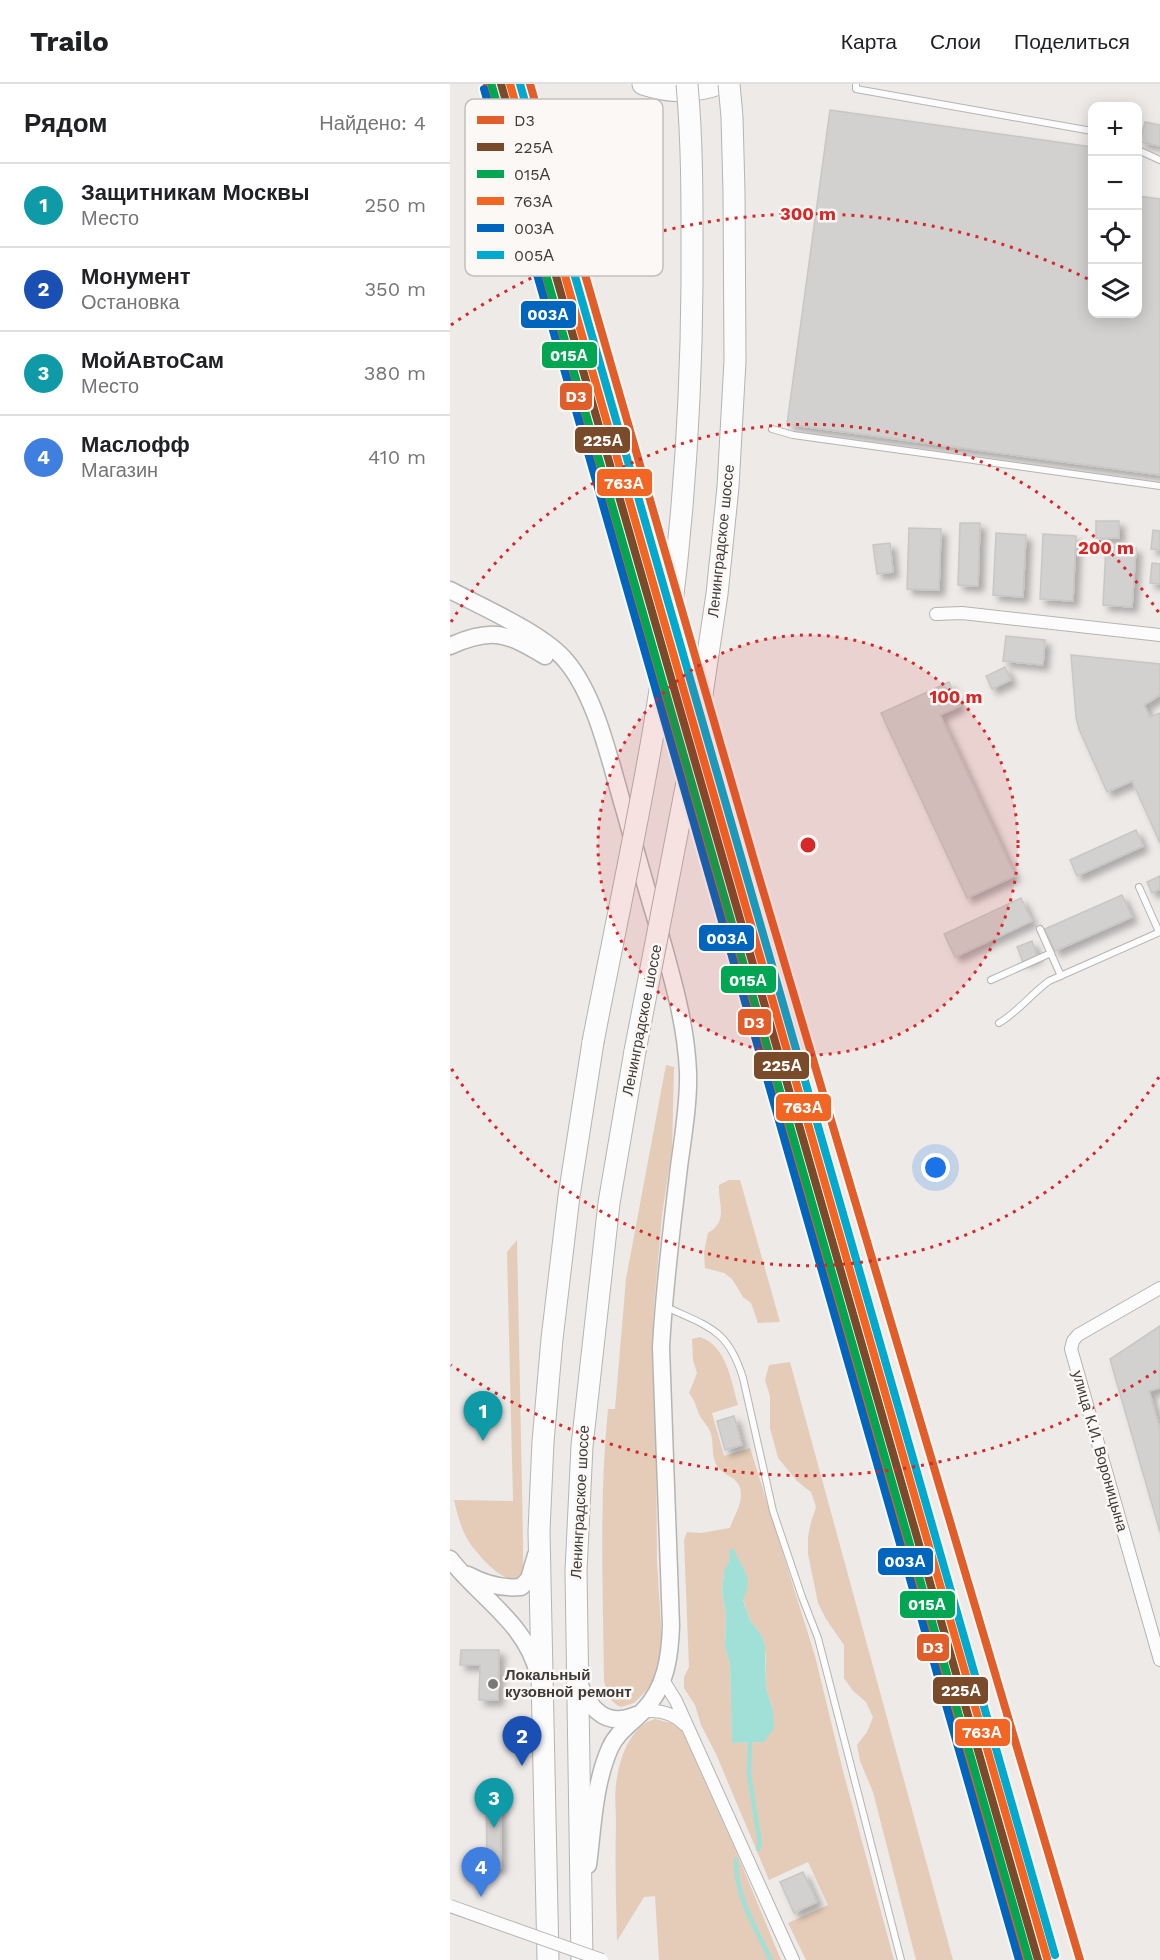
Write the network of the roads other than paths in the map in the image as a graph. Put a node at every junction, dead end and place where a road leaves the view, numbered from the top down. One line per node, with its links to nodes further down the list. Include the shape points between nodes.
1 (643, 84): 3 (highway, via 673,91)
2 (687, 84): 25 (highway, bridge, via 693,215 686,475 654,727 593,1042 569,1196 543,1442)
3 (719, 84)
4 (729, 84): 28 (highway, Ленинградское шоссе, bridge, via 734,171 735,361 728,487 695,741 609,1203 583,1435 576,1571)
5 (856, 84): 6 (lane, via 856,89)
6 (1088, 130)
7 (1142, 152): 8 (lane)
8 (1160, 160)
9 (772, 429): 10 (lane)
10 (1160, 486)
11 (450, 590): 15 (main road, via 548,645 565,659)
12 (936, 614): 13 (street, via 962,613)
13 (1160, 635)
14 (450, 646): 15 (main road, via 482,634 517,640 566,671)
15 (587, 696): 24 (main road, via 609,757 683,1021 687,1084)
16 (1139, 887): 18 (lane)
17 (1040, 929): 19 (lane)
18 (1160, 932): 20 (lane)
19 (1051, 953): 20 (lane); 21 (lane)
20 (1061, 976): 22 (lane, via 1037,989 1020,1009)
21 (991, 980)
22 (999, 1023)
23 (1160, 1288): 27 (street, улица К.И. Вороницына, via 1078,1335 1071,1349)
24 (663, 1306): 29 (main road, via 661,1348 671,1626); 39 (lane, via 718,1333 736,1357 773,1511 818,1638)
25 (539, 1542): 26 (main road, via 529,1579 521,1587 483,1582); 30 (highway)
26 (455, 1565): 30 (main road, via 528,1645)
27 (1160, 1660)
28 (576, 1678): 31 (main road, via 586,1700 598,1713 624,1719); 34 (highway, Ленинградское шоссе)
29 (663, 1680): 31 (main road); 32 (street)
30 (542, 1693): 35 (highway)
31 (642, 1712): 32 (street, via 667,1713); 34 (main road, via 617,1737 606,1758 596,1802)
32 (690, 1731): 38 (street)
33 (450, 1906): 37 (street, bridge)
34 (582, 1919): 36 (highway, Ленинградское шоссе)
35 (548, 1960)
36 (582, 1960)
37 (602, 1960)
38 (794, 1960)
39 (901, 1960)

